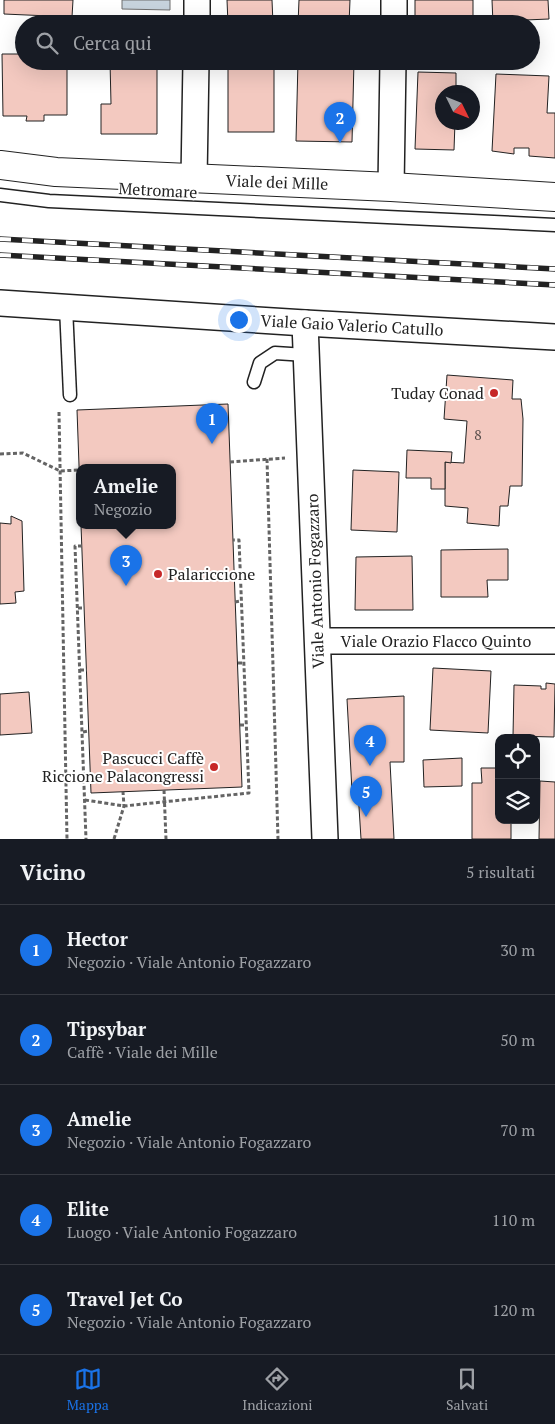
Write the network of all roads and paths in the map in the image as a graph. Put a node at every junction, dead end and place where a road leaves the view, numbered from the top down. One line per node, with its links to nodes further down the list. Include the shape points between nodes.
1 (197, 0): 3 (street)
2 (394, 0): 4 (street)
3 (196, 15)
4 (394, 15)
5 (196, 70): 8 (street)
6 (393, 70): 9 (street)
7 (0, 165): 8 (street, Viale dei Mille, via 56,172)
8 (194, 179): 9 (street, Viale dei Mille)
9 (391, 187): 11 (street, Viale dei Mille)
10 (0, 196): 12 (lane, Metromare)
11 (555, 197)
12 (555, 225)
13 (0, 303): 14 (street, Viale Gaio Valerio Catullo)
14 (66, 307): 15 (street, Viale Gaio Valerio Catullo); 19 (lane)
15 (305, 323): 16 (street, Viale Gaio Valerio Catullo); 17 (street, Viale Antonio Fogazzaro)
16 (555, 337)
17 (306, 356): 18 (lane, via 275,353 260,363); 22 (street, Viale Antonio Fogazzaro)
18 (254, 382)
19 (70, 395)
20 (59, 403): 26 (path)
21 (0, 454): 26 (path, via 23,453)
22 (310, 457): 23 (path); 33 (street, Viale Antonio Fogazzaro)
23 (267, 459): 24 (path); 51 (path)
24 (230, 462)
25 (76, 470): 26 (path)
26 (60, 471): 47 (path)
27 (233, 540): 29 (path, via 239,540)
28 (82, 546): 31 (path, via 75,546)
29 (242, 601): 30 (path); 36 (path)
30 (235, 602)
31 (78, 608): 32 (path); 37 (path)
32 (84, 608)
33 (318, 641): 34 (street, Viale Orazio Flacco Quinto); 52 (street, Viale Antonio Fogazzaro)
34 (555, 641)
35 (238, 663): 36 (path)
36 (244, 663): 40 (path)
37 (80, 670): 38 (path); 42 (path)
38 (87, 670)
39 (240, 725): 40 (path)
40 (246, 725): 46 (path, via 249,793)
41 (89, 731): 42 (path)
42 (83, 732): 45 (path)
43 (164, 790): 50 (path)
44 (123, 792): 46 (path)
45 (85, 800): 46 (path); 48 (path)
46 (124, 806): 49 (path)
47 (67, 839)
48 (86, 839)
49 (114, 839)
50 (166, 839)
51 (278, 839)
52 (325, 839)

